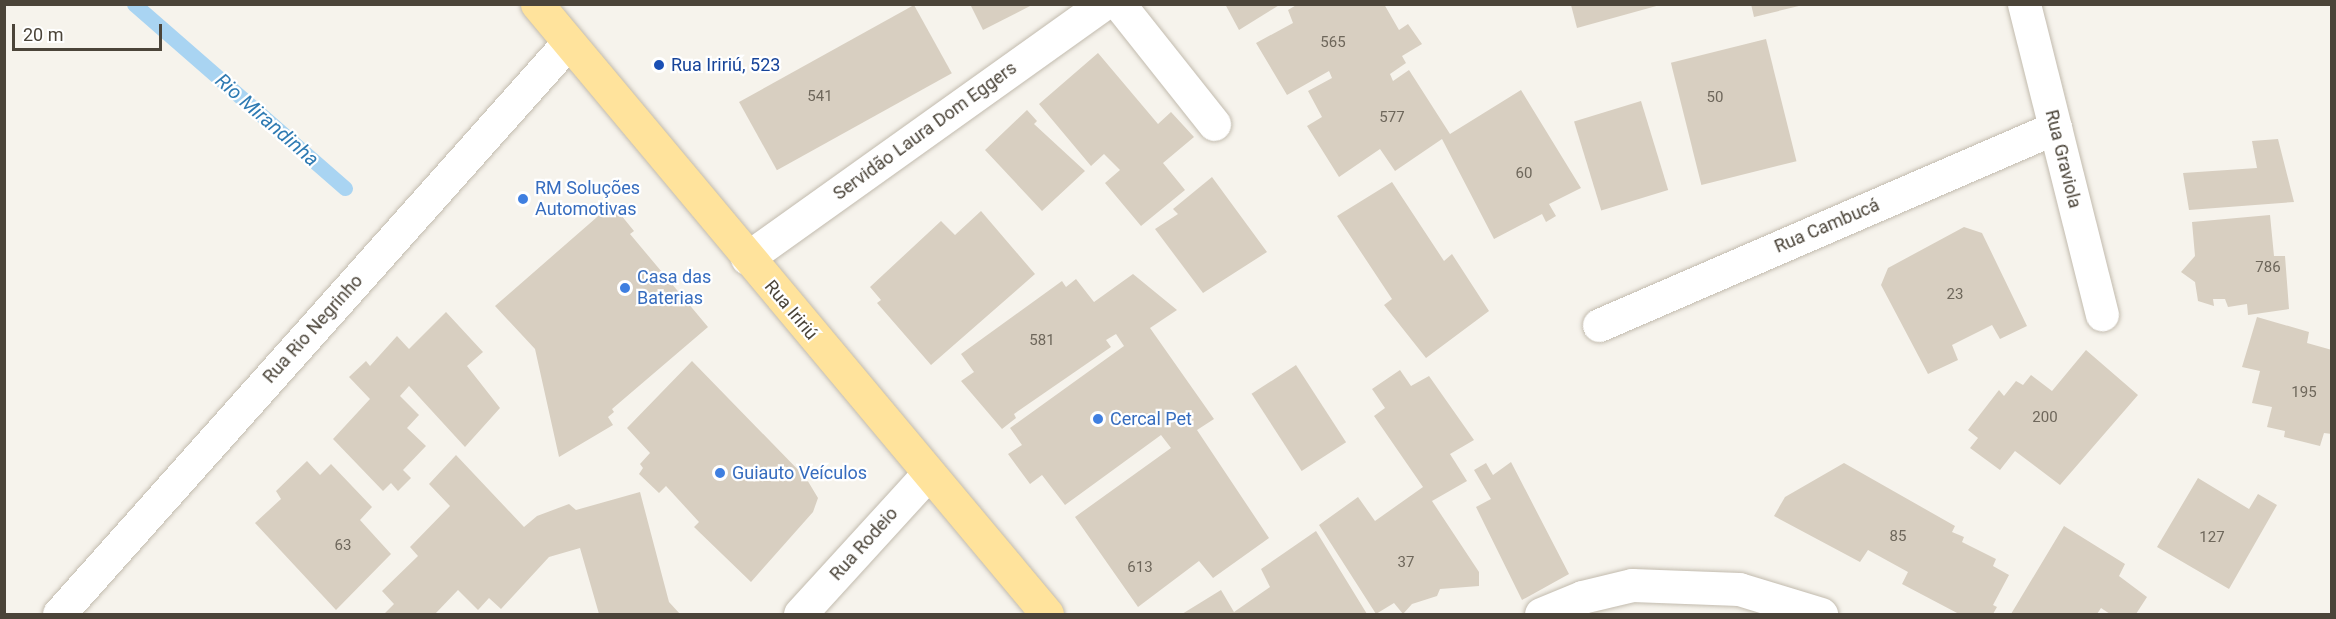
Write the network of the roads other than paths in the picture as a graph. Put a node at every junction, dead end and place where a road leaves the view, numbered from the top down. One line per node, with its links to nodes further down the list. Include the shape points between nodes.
1 (537, 4): 5 (main road, Rua Iririú)
2 (1103, 4): 8 (street, Servidão Laura Dom Eggers)
3 (1119, 4): 6 (street)
4 (2024, 4): 7 (street, Rua Graviola)
5 (567, 44): 8 (main road, Rua Iririú); 12 (street, Rua Rio Negrinho)
6 (1214, 124)
7 (2055, 128): 9 (street, Rua Graviola); 10 (street, Rua Cambucá)
8 (747, 258): 11 (main road, Rua Iririú)
9 (2102, 314)
10 (1599, 325)
11 (928, 474): 13 (street, Rua Rodeio); 14 (main road, Rua Iririú)
12 (59, 615)
13 (800, 615)
14 (1047, 615)
15 (1541, 615): 16 (street, via 1582,597 1632,585 1656,585 1738,589)
16 (1821, 615)

